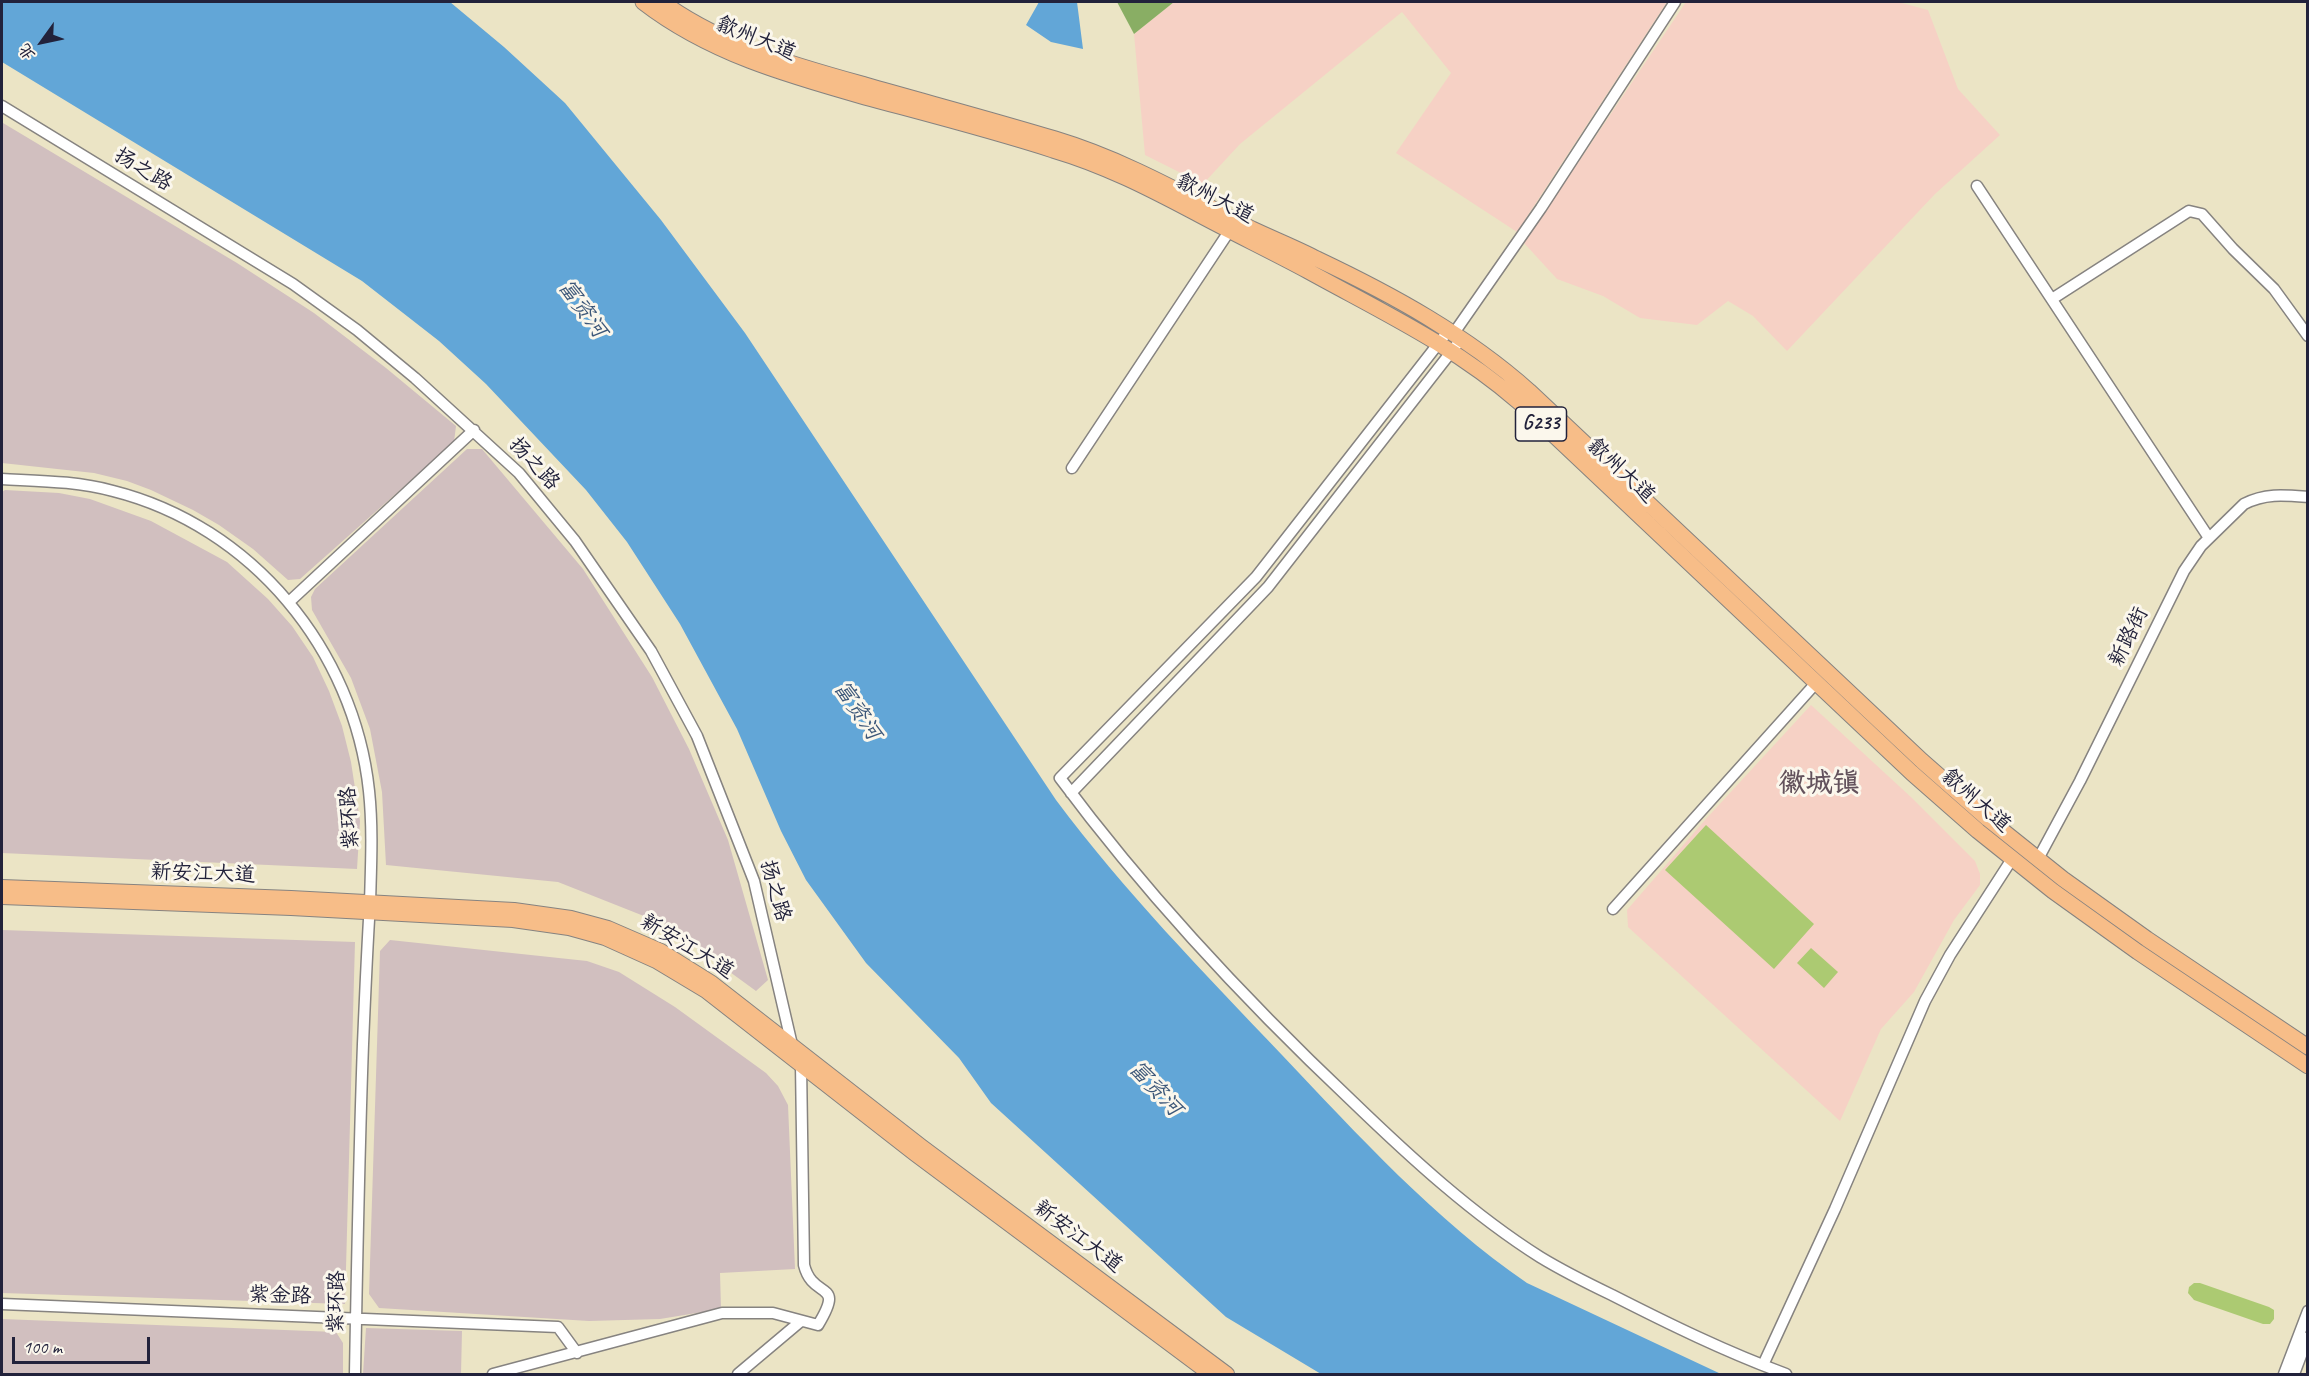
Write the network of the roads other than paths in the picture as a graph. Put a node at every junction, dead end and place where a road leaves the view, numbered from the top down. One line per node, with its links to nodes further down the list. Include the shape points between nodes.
1 (643, 2): 6 (highway, 歙州大道 / G233, via 684,30 735,56 1088,161)
2 (662, 2): 8 (highway, 歙州大道 / G233, via 723,38 772,58 1056,139 1118,161 1317,258)
3 (1676, 2): 8 (street)
4 (2, 106): 11 (street, 扬之路, via 293,284 388,355)
5 (1977, 186): 7 (street)
6 (1230, 230): 10 (highway, 歙州大道 / G233); 12 (street)
7 (2052, 299): 9 (street, via 2196,211 2276,291); 15 (street)
8 (1455, 333): 10 (street); 20 (highway, 歙州大道 / G233, via 1529,390 1922,761)
9 (2307, 336)
10 (1445, 346): 17 (highway, 歙州大道 / G233, via 1519,402); 18 (street, via 1268,587); 18 (street, via 1256,577 1060,778)
11 (474, 430): 16 (street); 25 (street, 扬之路, via 519,473 575,541 651,651 682,706 711,768 754,881)
12 (1072, 468)
13 (2, 479): 16 (street, 紫环路, via 70,482 156,504 226,543)
14 (2306, 494): 15 (street, 新路街, via 2277,494 2252,500)
15 (2209, 538): 20 (street, 新路街, via 2184,571)
16 (289, 602): 23 (street, 紫环路, via 330,662 362,748 371,814)
17 (1816, 682): 19 (highway, 歙州大道 / G233, via 1944,802); 24 (street)
18 (1071, 793): 35 (street, via 1145,886 1259,1011 1367,1116 1486,1219 1579,1279 1672,1326)
19 (2012, 859): 28 (highway, 歙州大道 / G233, via 2112,934); 35 (street, via 1925,1001)
20 (2038, 859): 26 (highway, 歙州大道 / G233)
21 (2, 887): 23 (main road, 新安江大道)
22 (2, 897): 23 (main road, 新安江大道)
23 (369, 908): 25 (main road, 新安江大道, via 533,912 608,928 695,972); 27 (main road, 新安江大道, via 532,922 605,938 690,980); 31 (street, 紫环路)
24 (1613, 909)
25 (792, 1046): 40 (main road, 新安江大道)
26 (2307, 1047)
27 (801, 1065): 32 (street, via 804,1265 810,1280 827,1292 830,1299 818,1325); 39 (main road, 新安江大道)
28 (2307, 1066)
29 (2, 1304): 31 (street, 紫金路)
30 (2307, 1311): 42 (street)
31 (356, 1318): 34 (street, 紫金路, via 558,1327); 36 (street, 紫环路)
32 (801, 1321): 34 (street, via 760,1312 722,1313); 38 (street)
33 (2307, 1337): 43 (street)
34 (577, 1353): 37 (street)
35 (1763, 1365): 41 (street)
36 (356, 1374)
37 (493, 1374)
38 (738, 1374)
39 (1210, 1374)
40 (1227, 1374)
41 (1786, 1374)
42 (2284, 1374)
43 (2294, 1374)

